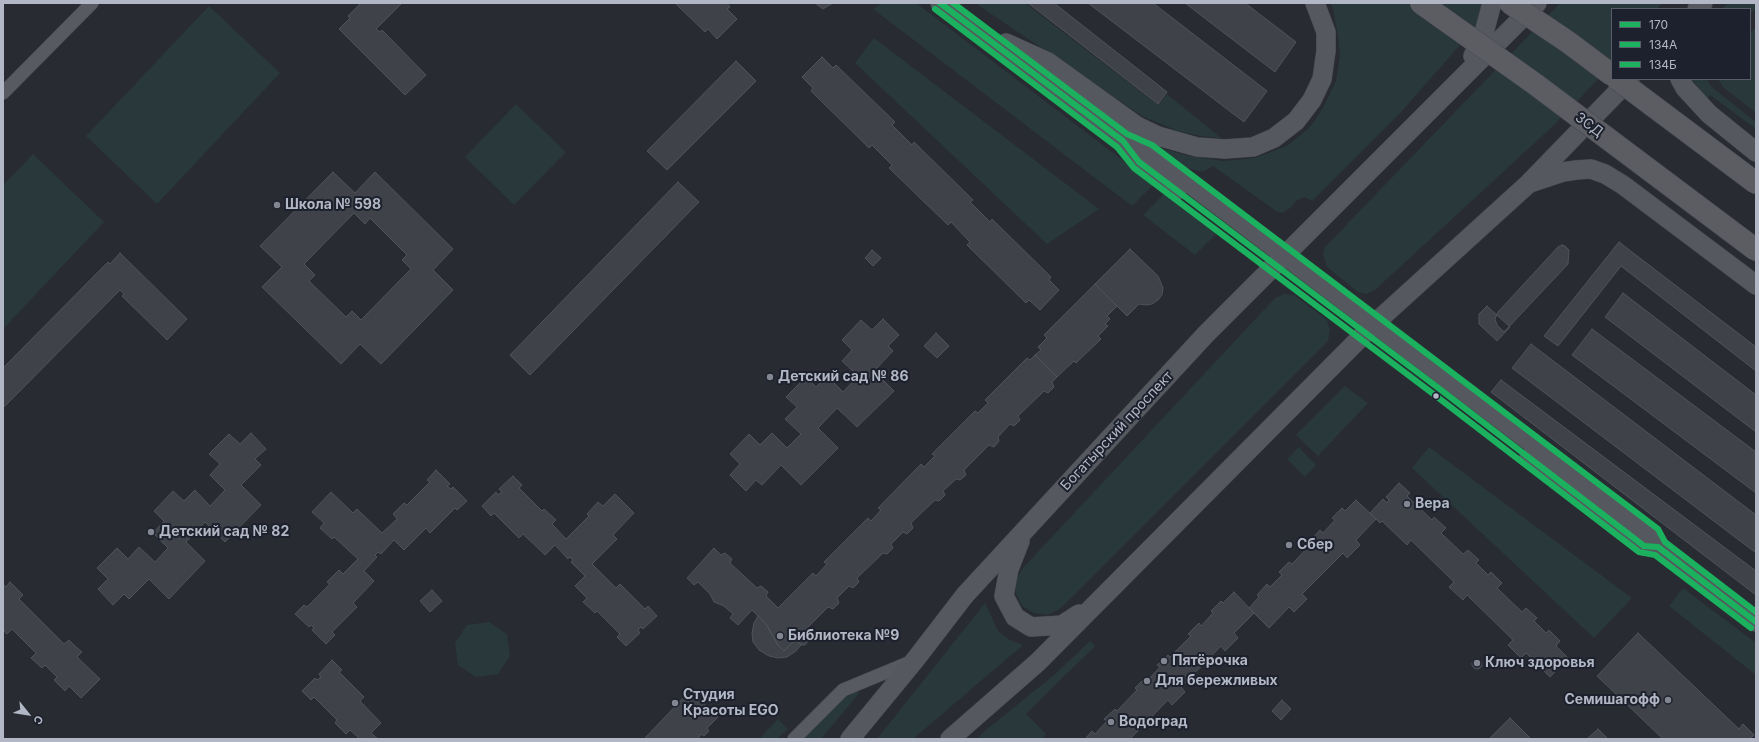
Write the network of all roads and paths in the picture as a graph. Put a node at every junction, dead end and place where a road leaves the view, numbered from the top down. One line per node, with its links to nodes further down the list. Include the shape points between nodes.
1 (92, 3): 14 (street)
2 (940, 3): 8 (main road)
3 (1315, 3): 8 (main road, via 1326,32 1322,80 1312,100 1296,121 1274,138 1254,147 1197,147 1158,136 1137,126 1048,62)
4 (1421, 3): 18 (highway, ЗСД, bridge, via 1535,84)
5 (1492, 3): 9 (main road, via 1485,29)
6 (1510, 3): 10 (highway, bridge)
7 (1537, 3): 9 (main road, Богатырский проспект)
8 (970, 26): 19 (main road, via 1123,141 1139,162)
9 (1466, 73): 19 (main road, Богатырский проспект)
10 (1611, 74)
11 (1618, 80): 16 (highway, bridge)
12 (1629, 80): 17 (main road)
13 (1681, 80): 15 (main road, via 1709,114)
14 (3, 93)
15 (1756, 152)
16 (1756, 183)
17 (1527, 185): 20 (main road, via 1570,171 1590,170 1605,174); 21 (main road)
18 (1756, 250)
19 (1280, 260): 21 (main road); 22 (main road, Богатырский проспект, via 1206,334)
20 (1756, 285)
21 (1370, 328): 23 (main road); 24 (main road, via 1644,546 1658,548)
22 (1025, 529): 23 (main road, via 1008,569 1004,596 1014,617 1031,627 1062,625); 25 (main road, Богатырский проспект, via 964,595)
23 (1102, 600): 26 (main road, via 1038,662)
24 (1756, 622)
25 (915, 660): 27 (street, via 843,690); 28 (main road, Богатырский проспект)
26 (954, 737)
27 (794, 739)
28 (850, 739)

